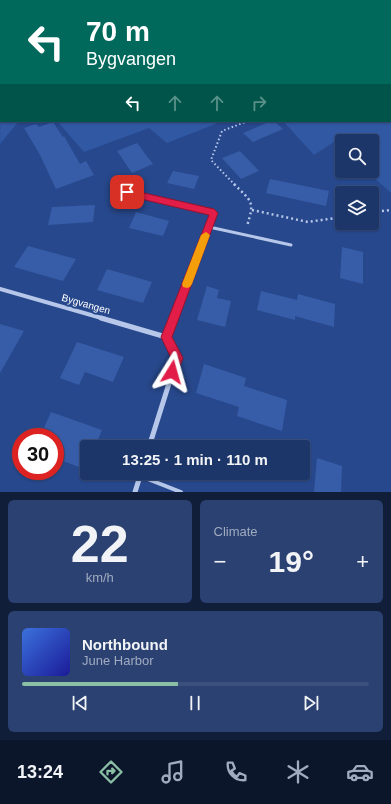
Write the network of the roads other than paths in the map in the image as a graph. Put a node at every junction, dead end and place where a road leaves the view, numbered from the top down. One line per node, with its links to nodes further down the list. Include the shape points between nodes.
1 (132, 183): 2 (street, via 127,192 214,213)
2 (209, 227): 3 (lane); 5 (street)
3 (291, 245)
4 (0, 289): 5 (street, Bygvangen)
5 (166, 337): 6 (street, via 177,358)
6 (151, 440)
7 (139, 480): 9 (street)
8 (153, 480): 10 (lane)
9 (135, 492)
10 (181, 492)

